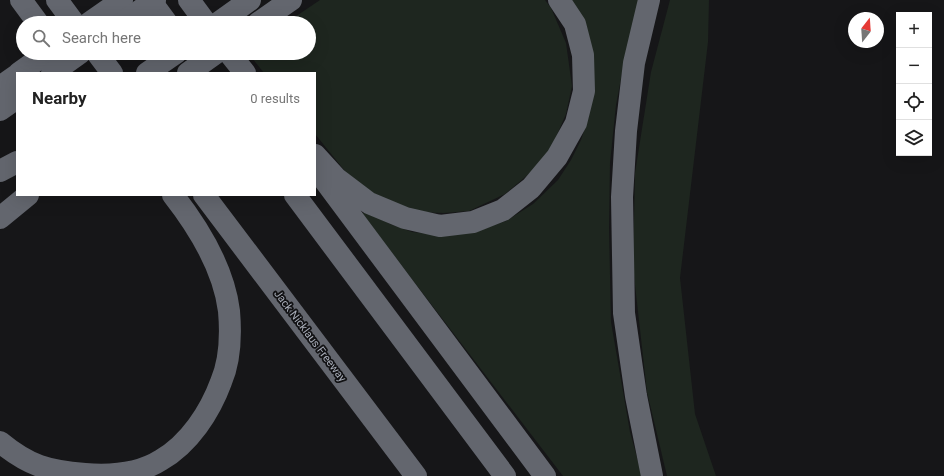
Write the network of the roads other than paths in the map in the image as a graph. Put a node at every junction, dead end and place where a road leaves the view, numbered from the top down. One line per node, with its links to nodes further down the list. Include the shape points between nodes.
1 (21, 0): 12 (highway)
2 (57, 0): 13 (highway)
3 (122, 0): 14 (highway)
4 (150, 0): 16 (highway)
5 (155, 0): 15 (highway, bridge)
6 (189, 0): 17 (highway)
7 (250, 0): 18 (highway)
8 (291, 0): 19 (highway)
9 (295, 0): 20 (highway)
10 (559, 0): 37 (highway, via 575,24 583,54 584,91 576,123 557,157 531,188 503,210 473,222 440,226 405,218 369,203 336,178)
11 (649, 0): 50 (highway, via 634,63 622,197 624,313 636,396)
12 (33, 16)
13 (69, 16)
14 (99, 16)
15 (132, 16)
16 (162, 16)
17 (201, 16)
18 (228, 16)
19 (268, 16)
20 (269, 16)
21 (40, 60): 29 (highway)
22 (67, 60): 31 (highway)
23 (70, 60): 30 (highway, bridge)
24 (102, 60): 32 (highway)
25 (166, 60): 33 (highway)
26 (195, 60): 35 (highway)
27 (206, 60): 34 (highway, bridge)
28 (235, 60): 36 (highway)
29 (28, 72)
30 (53, 72)
31 (76, 72)
32 (111, 72)
33 (148, 72)
34 (189, 72)
35 (203, 72)
36 (244, 72)
37 (316, 156)
38 (316, 168): 49 (highway)
39 (17, 196): 44 (highway)
40 (27, 196): 45 (highway)
41 (174, 196): 46 (highway, via 219,270 229,310 229,347 226,365 222,381 206,413 186,440 173,452 148,467 132,472 95,475 52,470 32,464)
42 (205, 196): 47 (highway, Jack Nicklaus Freeway)
43 (296, 196): 48 (highway)
44 (0, 208)
45 (0, 218)
46 (0, 442)
47 (416, 476)
48 (505, 476)
49 (545, 476)
50 (652, 476)

